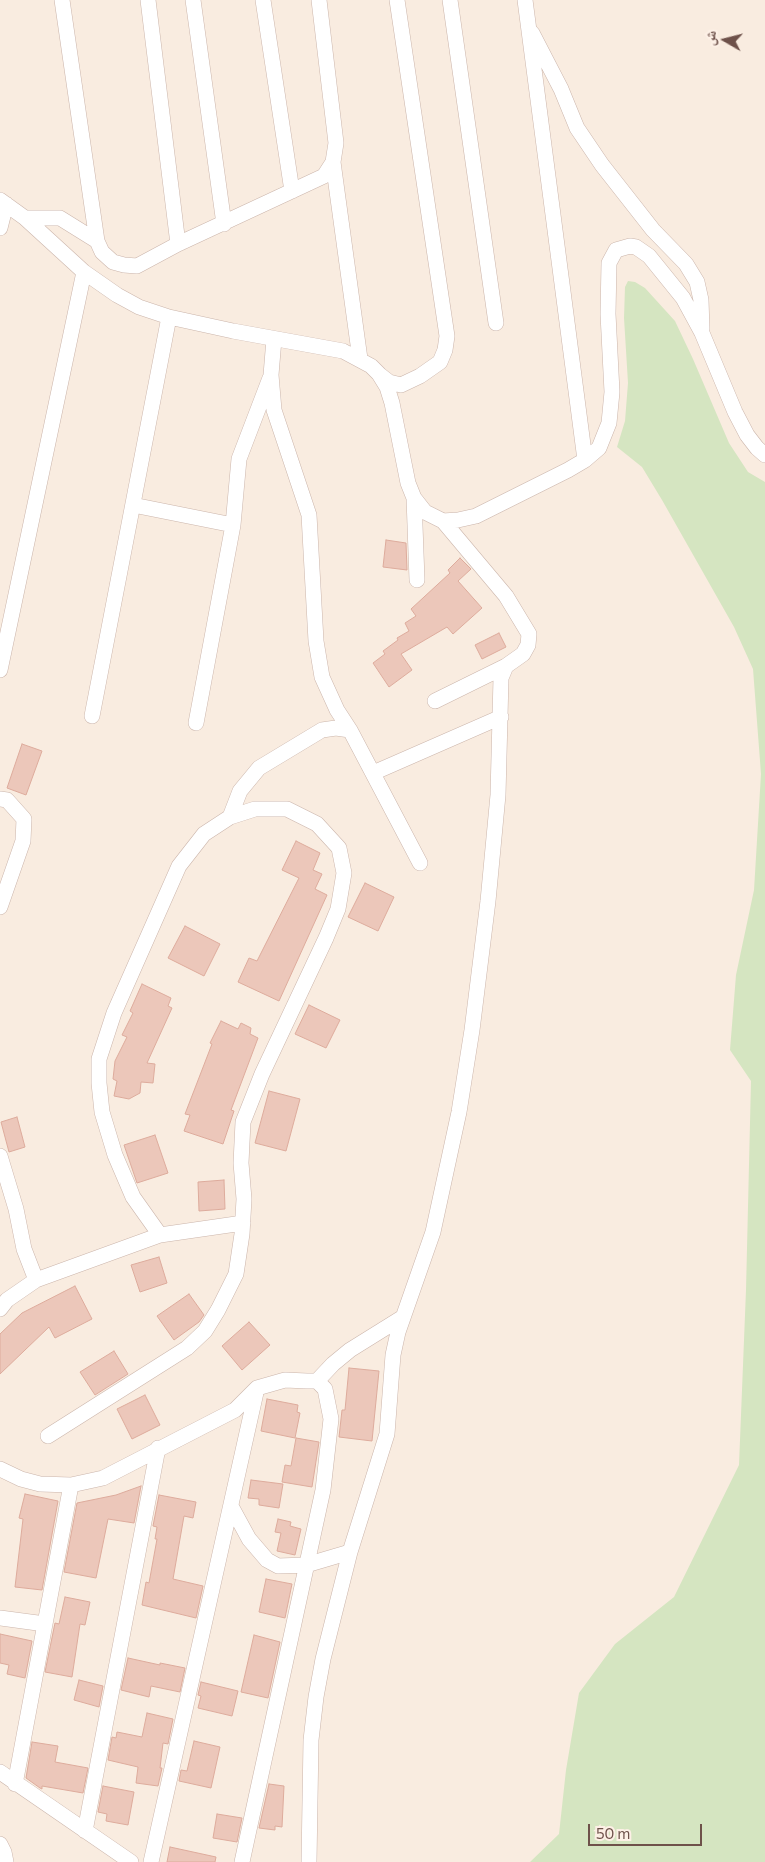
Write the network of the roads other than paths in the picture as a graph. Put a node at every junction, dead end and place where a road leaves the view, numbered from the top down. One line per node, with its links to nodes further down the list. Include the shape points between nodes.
1 (62, 0): 16 (street)
2 (148, 0): 17 (street)
3 (193, 0): 14 (street)
4 (263, 0): 11 (street)
5 (318, 0): 10 (street, via 336,143)
6 (397, 0): 25 (street, via 447,336 440,362 420,376 401,385 389,382)
7 (450, 0): 20 (street)
8 (525, 0): 9 (street)
9 (528, 26): 21 (street, via 577,128 602,165 653,230 686,264 697,282); 27 (street)
10 (333, 162): 11 (street, via 324,176); 23 (street)
11 (292, 191): 14 (street)
12 (3, 202): 13 (street); 15 (street)
13 (26, 218): 16 (street, via 60,218); 18 (street)
14 (224, 224): 17 (street)
15 (0, 228)
16 (97, 241): 17 (street, via 102,252 113,262 137,266)
17 (178, 244)
18 (84, 272): 19 (street, via 139,307); 34 (street)
19 (169, 317): 22 (street); 29 (street)
20 (496, 323)
21 (702, 334): 26 (street, via 735,412 747,435); 27 (street, via 683,298 649,256 636,247 616,250 609,263 608,277 612,392 609,423 599,448)
22 (274, 339): 23 (street, via 343,351); 24 (street)
23 (360, 359): 25 (street)
24 (272, 374): 31 (street, via 239,459); 39 (street, via 274,410 309,515 316,641 322,677)
25 (379, 374): 28 (street, via 392,403)
26 (765, 455)
27 (585, 460): 30 (street, via 476,516)
28 (414, 498): 30 (street, via 426,512); 32 (street)
29 (133, 505): 31 (street); 36 (street)
30 (443, 520): 33 (street, via 506,596 529,634 523,654)
31 (233, 525): 38 (street)
32 (417, 580)
33 (506, 666): 35 (street); 37 (street, via 501,678)
34 (0, 670)
35 (435, 701)
36 (92, 716)
37 (501, 718): 40 (street); 50 (street, via 488,901 461,1103 433,1232)
38 (196, 723)
39 (350, 730): 40 (street); 42 (street, via 322,730 259,768 240,791)
40 (373, 774): 43 (street)
41 (0, 799): 44 (street, via 7,800 24,819 24,842)
42 (230, 817): 46 (street, via 255,808 287,810 317,824 339,848 344,872 332,924 243,1122); 47 (street, via 204,834 179,866 114,1013 100,1058 102,1112 114,1155 133,1197)
43 (420, 863)
44 (1, 895)
45 (0, 1156): 48 (street, via 24,1249)
46 (242, 1224): 47 (street); 53 (street, via 236,1274 205,1331 187,1348)
47 (160, 1235): 48 (street)
48 (36, 1280): 49 (street)
49 (0, 1308)
50 (403, 1316): 51 (street, via 350,1350); 58 (street, via 393,1354 387,1434)
51 (318, 1381): 52 (street, via 285,1380); 59 (street, via 325,1389 331,1419 323,1490)
52 (257, 1388): 54 (street, via 235,1410); 57 (street)
53 (48, 1436)
54 (158, 1448): 56 (street, via 103,1478); 64 (street)
55 (0, 1469): 56 (street, via 40,1484)
56 (71, 1485): 61 (street)
57 (231, 1506): 59 (street, via 249,1539 266,1560 278,1566); 68 (street)
58 (350, 1552): 59 (street); 70 (street, via 316,1697 311,1740)
59 (306, 1565): 69 (street)
60 (0, 1618): 61 (street)
61 (45, 1624): 63 (street)
62 (0, 1772): 63 (street)
63 (15, 1784): 64 (street)
64 (85, 1831): 67 (street)
65 (0, 1844): 66 (street)
66 (6, 1862)
67 (131, 1862)
68 (152, 1862)
69 (242, 1862)
70 (309, 1862)

